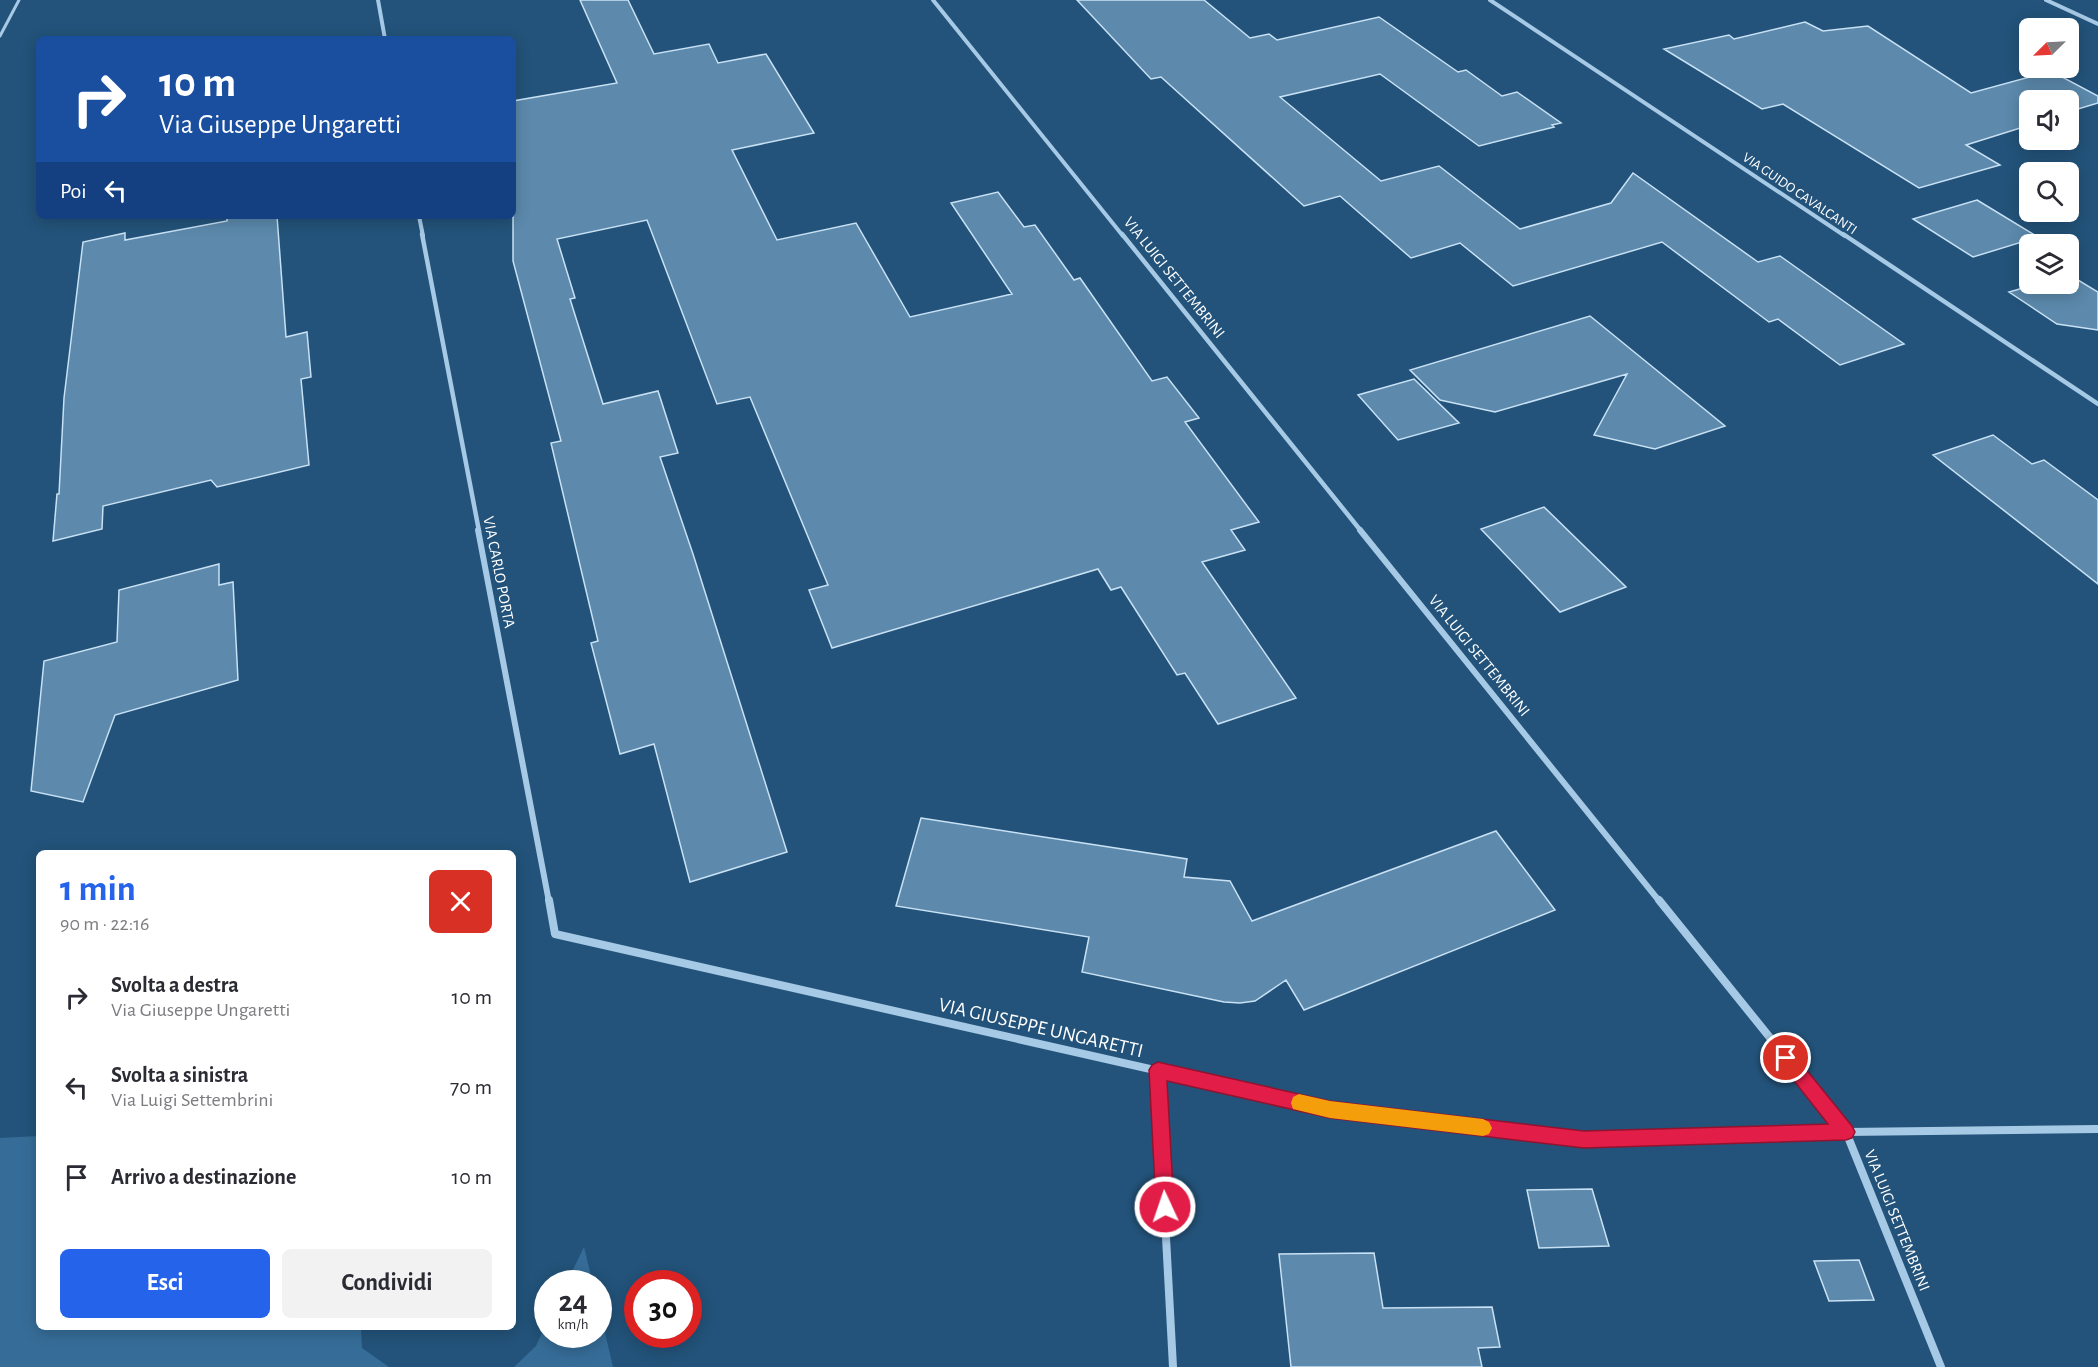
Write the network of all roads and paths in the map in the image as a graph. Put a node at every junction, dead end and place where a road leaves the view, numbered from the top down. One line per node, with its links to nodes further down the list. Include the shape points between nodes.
1 (19, 0): 7 (lane)
2 (378, 0): 8 (street)
3 (933, 0): 14 (street, VIA LUIGI SETTEMBRINI)
4 (1490, 0): 10 (street, VIA GUIDO CAVALCANTI)
5 (2046, 0): 6 (street)
6 (2098, 24)
7 (0, 36)
8 (384, 36)
9 (420, 219): 11 (street, VIA CARLO PORTA)
10 (2098, 404)
11 (555, 934): 12 (street, VIA GIUSEPPE UNGARETTI)
12 (1158, 1070): 14 (street, VIA GIUSEPPE UNGARETTI, via 1330,1110 1584,1140); 15 (street)
13 (2098, 1129): 14 (street, VIA GIUSEPPE UNGARETTI)
14 (1846, 1132): 16 (street, VIA LUIGI SETTEMBRINI)
15 (1173, 1367)
16 (1941, 1367)

